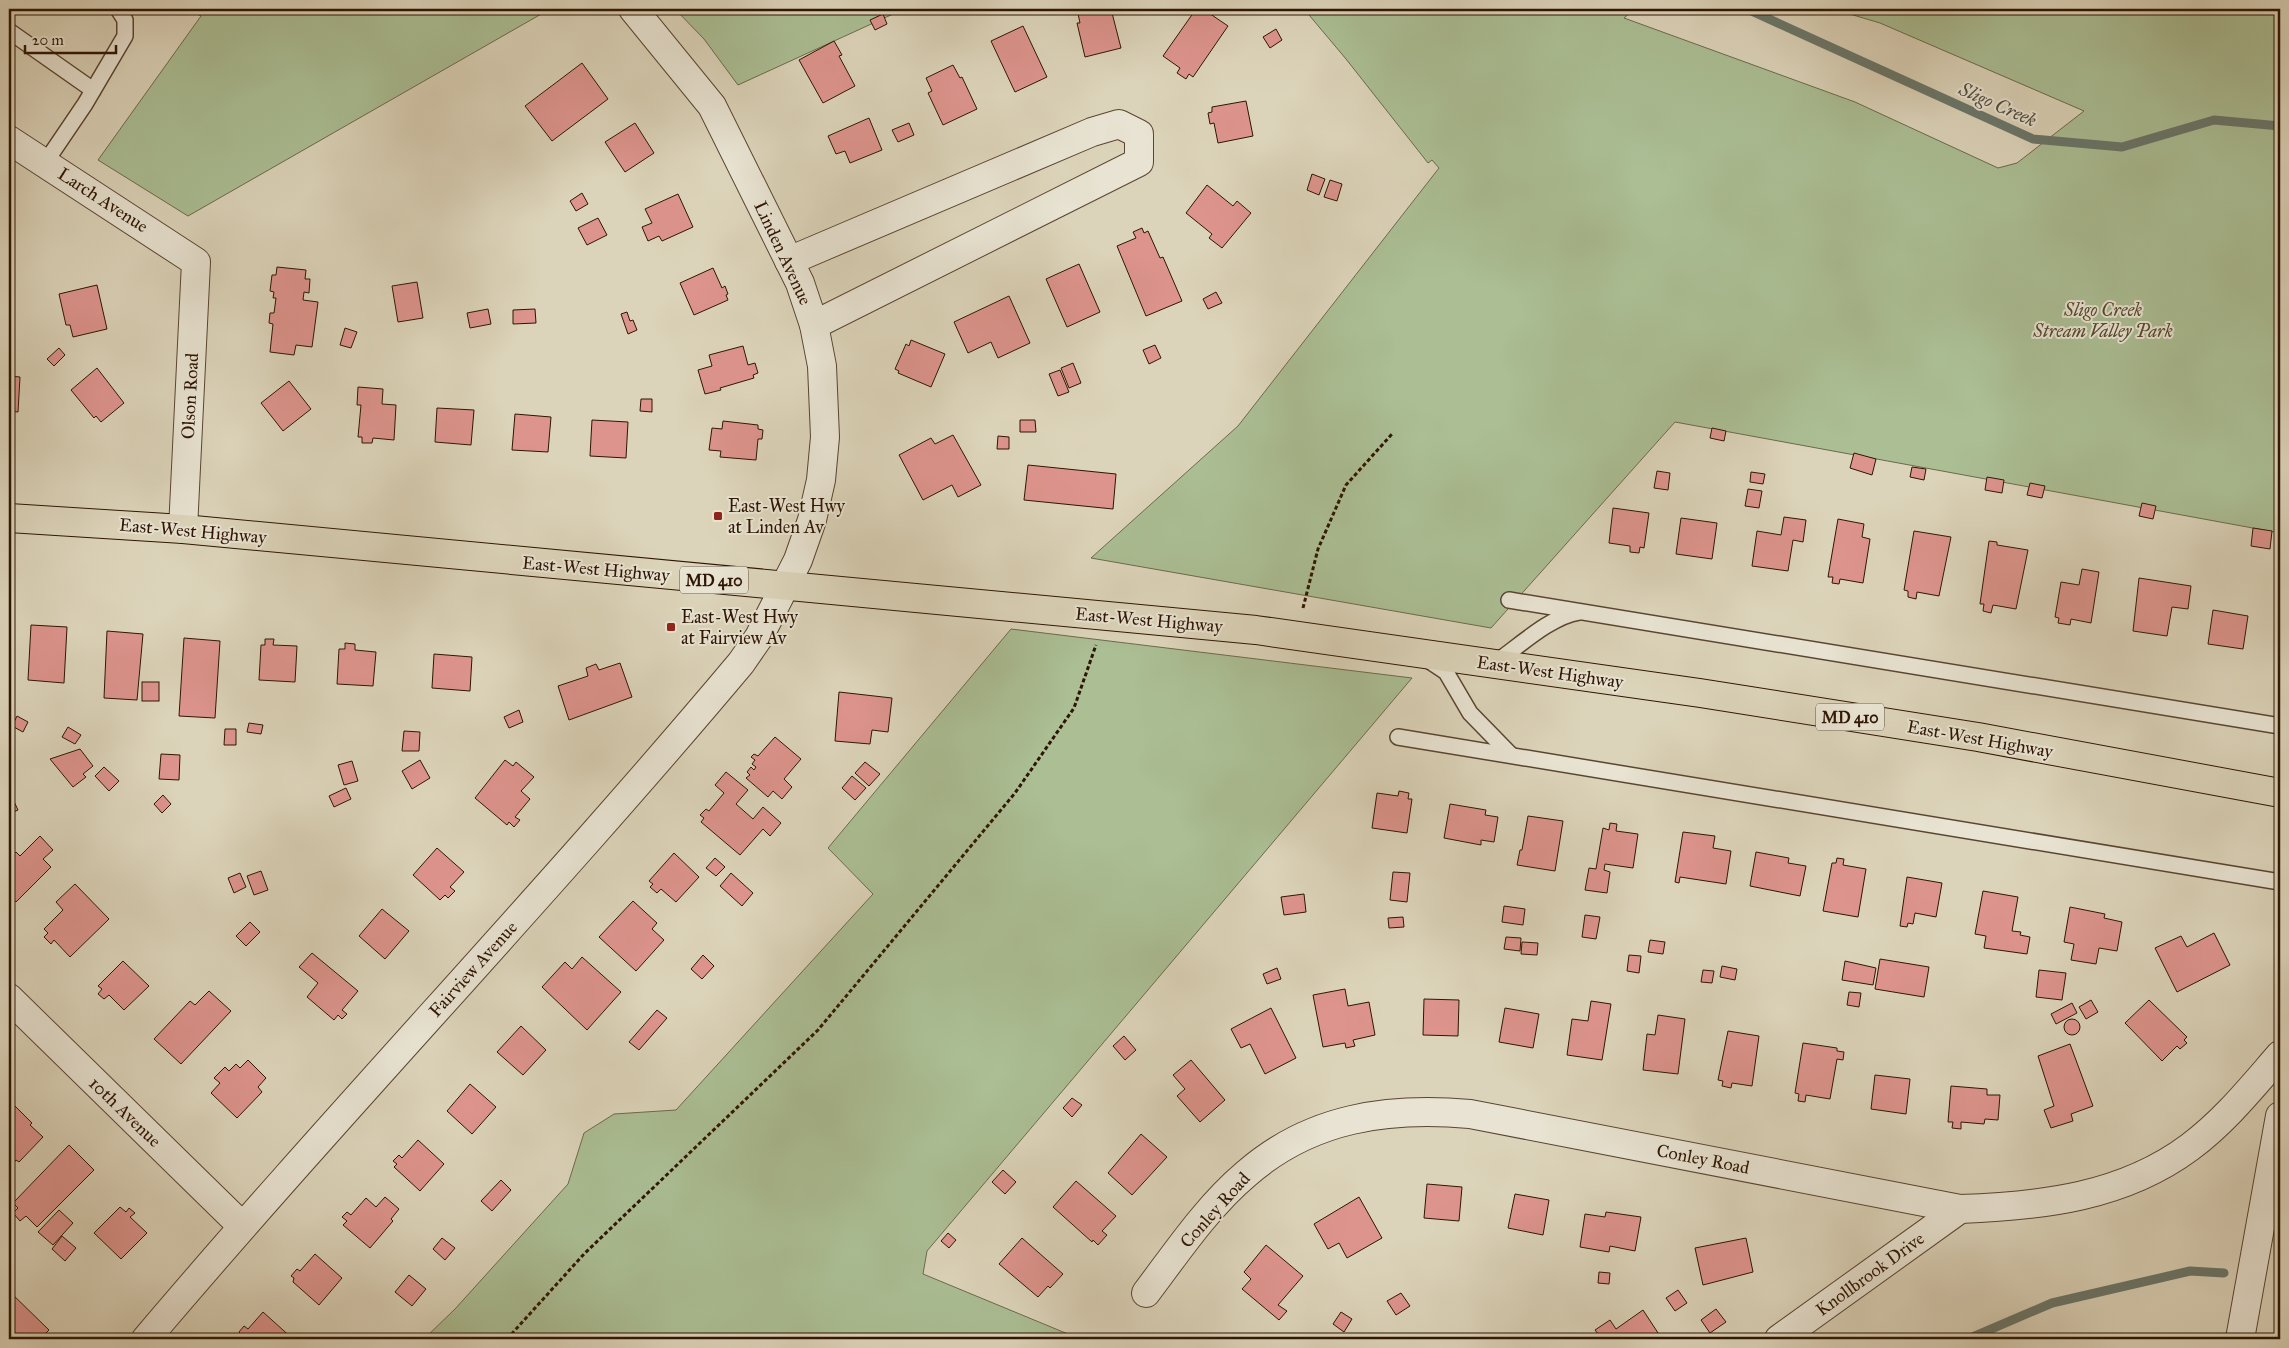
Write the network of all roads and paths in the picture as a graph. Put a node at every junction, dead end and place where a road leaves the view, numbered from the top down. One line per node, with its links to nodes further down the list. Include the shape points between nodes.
1 (118, 9): 4 (lane, via 124,20 125,36)
2 (633, 9): 7 (street, Linden Avenue, via 712,106)
3 (9, 31): 4 (lane)
4 (93, 90): 6 (lane)
5 (9, 140): 6 (street, Larch Avenue)
6 (45, 163): 8 (street, Larch Avenue)
7 (789, 261): 9 (street, Linden Avenue); 9 (street, via 1092,132 1118,124 1139,134 1139,162)
8 (196, 262): 12 (street, Olson Road)
9 (814, 326): 13 (street, Linden Avenue, via 825,404 821,480 806,543)
10 (1392, 434): 17 (path, via 1346,485 1318,549)
11 (9, 518): 12 (main road, East-West Highway / MD 410)
12 (183, 529): 13 (main road, East-West Highway / MD 410)
13 (784, 587): 16 (main road, East-West Highway / MD 410); 29 (street, Fairview Avenue, via 741,663 597,832)
14 (1508, 600): 15 (lane)
15 (1586, 612): 19 (lane, via 1569,614); 20 (lane)
16 (1106, 616): 17 (main road, East-West Highway / MD 410); 32 (path, via 1074,708 1015,792 977,839 818,1030 584,1254)
17 (1296, 636): 18 (main road, East-West Highway / MD 410)
18 (1418, 653): 19 (main road, East-West Highway / MD 410); 22 (lane, via 1446,672 1470,713)
19 (1494, 664): 23 (main road, East-West Highway / MD 410, via 1978,738)
20 (2280, 726)
21 (1398, 737): 22 (lane)
22 (1511, 755): 24 (lane)
23 (2280, 793)
24 (2280, 882)
25 (9, 998): 29 (street, 10th Avenue)
26 (2280, 1055): 28 (street, Conley Road, via 2233,1109 2191,1147 2147,1174 2107,1190 2060,1201)
27 (2280, 1116): 34 (street)
28 (1960, 1209): 30 (street, Conley Road, via 1470,1114 1400,1111 1335,1123 1278,1150 1246,1174 1201,1220); 33 (street, Knollbrook Drive)
29 (242, 1226): 31 (street, Fairview Avenue)
30 (1146, 1293)
31 (146, 1339)
32 (507, 1339)
33 (1779, 1339)
34 (2240, 1339)

